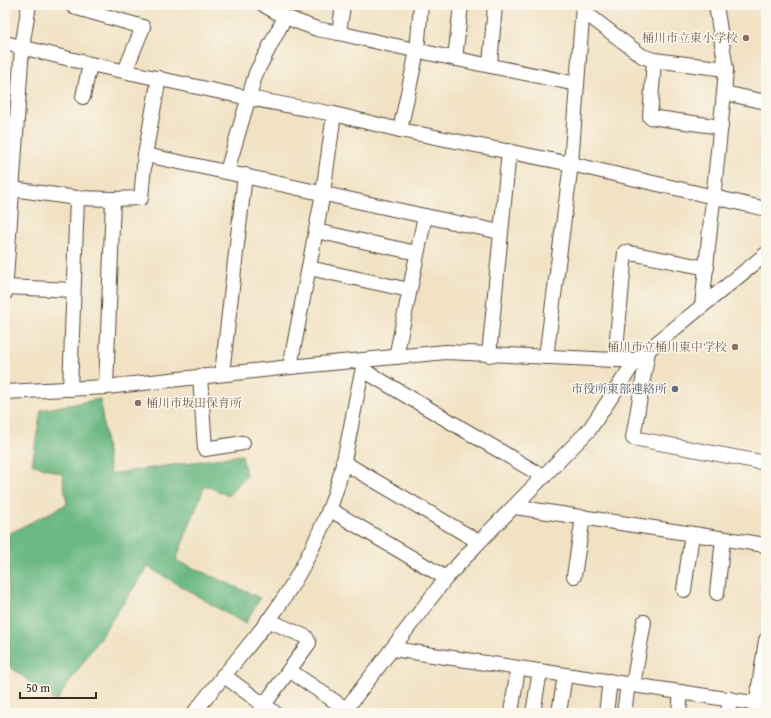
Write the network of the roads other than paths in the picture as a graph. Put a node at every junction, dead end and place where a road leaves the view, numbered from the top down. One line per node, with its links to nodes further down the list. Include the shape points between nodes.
1 (29, 5): 14 (street)
2 (72, 5): 10 (street)
3 (264, 5): 11 (street)
4 (343, 5): 12 (street)
5 (421, 5): 15 (street)
6 (461, 5): 16 (street)
7 (495, 5): 19 (street)
8 (716, 5): 20 (street)
9 (583, 8): 17 (street, via 642,56); 23 (street)
10 (104, 10): 21 (street, via 143,27)
11 (285, 17): 12 (street, via 317,29); 26 (street, via 256,73)
12 (339, 33): 15 (street)
13 (5, 43): 14 (street)
14 (22, 47): 18 (street); 36 (street)
15 (417, 52): 16 (street); 30 (street)
16 (455, 59): 19 (street)
17 (654, 60): 20 (street); 29 (street, via 650,117)
18 (90, 64): 21 (street); 25 (street)
19 (490, 65): 23 (street)
20 (726, 69): 24 (street)
21 (125, 71): 22 (street)
22 (159, 78): 26 (street); 32 (street)
23 (577, 84): 33 (street)
24 (724, 93): 27 (street); 29 (street)
25 (83, 97)
26 (249, 98): 28 (street); 34 (street)
27 (766, 102)
28 (334, 114): 30 (street); 37 (street)
29 (721, 127): 39 (street)
30 (400, 130): 31 (street)
31 (509, 151): 33 (street); 44 (street)
32 (145, 155): 34 (street); 40 (street, via 141,198)
33 (571, 164): 39 (street); 57 (street)
34 (227, 171): 35 (street)
35 (245, 175): 37 (street); 62 (street)
36 (9, 189): 38 (street); 49 (street)
37 (323, 193): 42 (street); 43 (street)
38 (77, 198): 40 (street); 50 (street)
39 (714, 198): 41 (street); 48 (street)
40 (113, 199): 64 (street)
41 (766, 209)
42 (425, 216): 44 (street); 45 (street)
43 (316, 231): 45 (street); 47 (street)
44 (501, 232): 55 (street)
45 (417, 254): 51 (street)
46 (766, 254): 53 (street)
47 (309, 268): 51 (street); 61 (street)
48 (707, 268): 53 (street); 58 (street, via 625,252)
49 (5, 287): 50 (street); 52 (street)
50 (74, 290): 65 (street)
51 (409, 290): 56 (street)
52 (5, 293)
53 (702, 306): 54 (street)
54 (648, 351): 59 (street); 69 (street, via 632,438)
55 (489, 355): 56 (street, via 446,352); 57 (street)
56 (396, 357): 60 (street)
57 (546, 357): 58 (street)
58 (615, 360): 59 (street)
59 (636, 360): 70 (street, via 589,430)
60 (364, 365): 61 (street); 68 (street); 70 (street)
61 (290, 367): 62 (street)
62 (222, 374): 63 (street)
63 (200, 376): 64 (street); 67 (street, via 206,449)
64 (106, 387): 65 (street)
65 (70, 389): 66 (street)
66 (5, 392)
67 (243, 443)
68 (343, 462): 72 (street); 76 (street)
69 (766, 463)
70 (544, 477): 71 (street)
71 (514, 507): 73 (street); 76 (street)
72 (329, 509): 79 (street); 82 (street, via 312,548)
73 (583, 517): 74 (street); 78 (street)
74 (692, 534): 75 (street); 80 (street)
75 (723, 539): 77 (street); 81 (street)
76 (479, 542): 79 (street)
77 (766, 545)
78 (574, 576)
79 (446, 578): 85 (street)
80 (684, 590)
81 (717, 593)
82 (268, 620): 87 (street, via 306,638 309,643); 89 (street)
83 (644, 622): 92 (street)
84 (766, 640): 95 (street)
85 (393, 649): 86 (street); 97 (street)
86 (518, 668): 88 (street); 99 (street)
87 (289, 670): 96 (street); 97 (street)
88 (540, 671): 90 (street); 100 (street)
89 (223, 675): 96 (street); 98 (street)
90 (565, 675): 91 (street); 101 (street)
91 (610, 681): 92 (street); 102 (street)
92 (631, 684): 93 (street); 103 (street)
93 (681, 692): 94 (street); 104 (street)
94 (729, 706): 95 (street)
95 (759, 707)
96 (266, 710)
97 (345, 711)
98 (194, 713)
99 (511, 713)
100 (533, 713)
101 (559, 713)
102 (606, 713)
103 (624, 713)
104 (679, 713)

